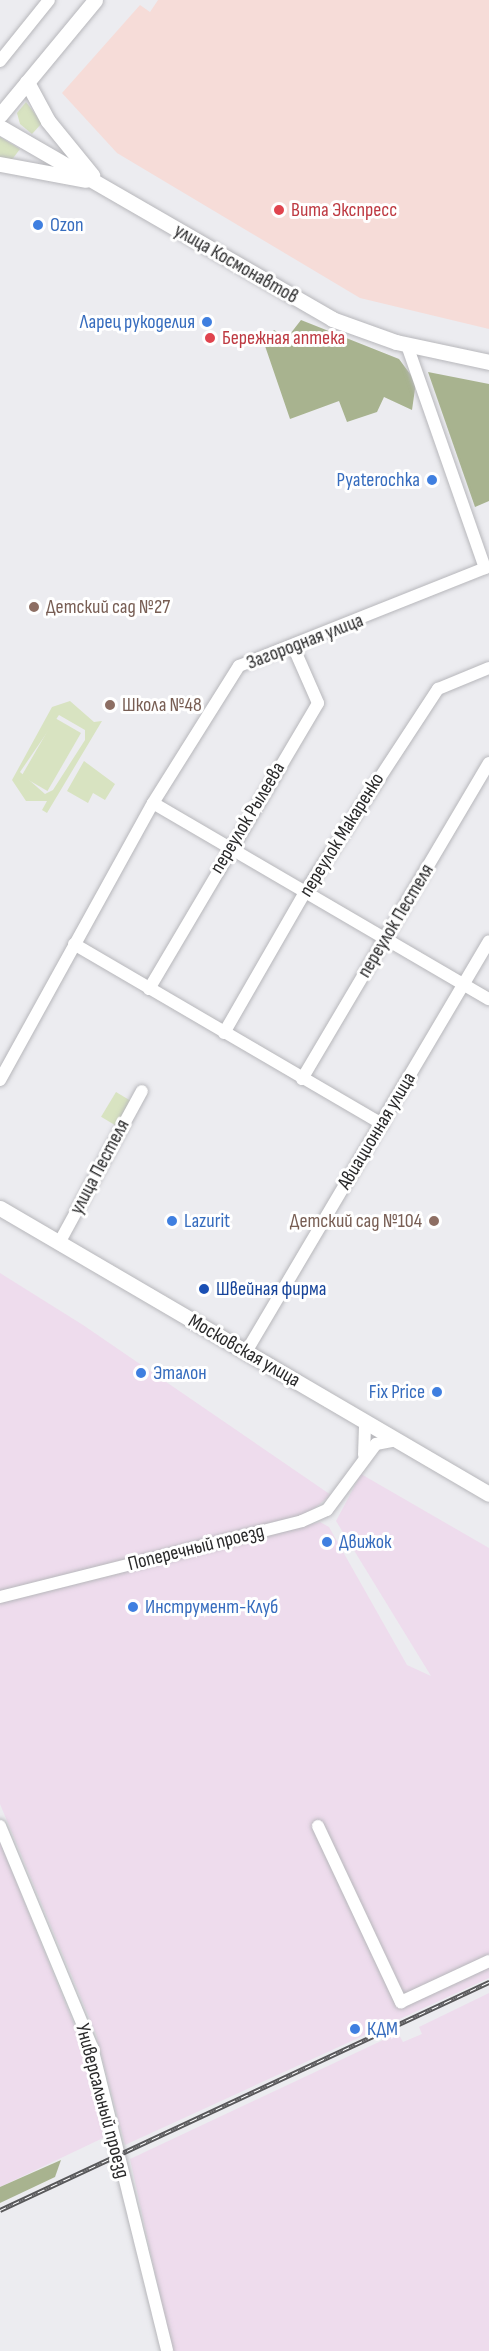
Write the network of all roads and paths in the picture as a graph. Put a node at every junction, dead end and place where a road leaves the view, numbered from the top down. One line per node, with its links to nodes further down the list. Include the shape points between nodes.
1 (49, 0): 3 (street)
2 (95, 0): 4 (main road)
3 (0, 61)
4 (27, 82): 5 (main road); 8 (main road, via 48,121)
5 (0, 115)
6 (0, 127): 8 (main road, улица Космонавтов)
7 (0, 164): 8 (main road)
8 (98, 182): 9 (main road, улица Космонавтов, via 332,319)
9 (407, 345): 10 (main road, улица Космонавтов); 12 (street, Загородная улица)
10 (440, 353): 11 (main road, улица Космонавтов); 12 (street, via 419,362)
11 (489, 362)
12 (419, 369): 13 (street, Загородная улица, via 485,568)
13 (293, 646): 16 (street, Загородная улица, via 239,666); 17 (street, переулок Рылеева, via 318,703)
14 (489, 668): 18 (street, переулок Макаренко, via 438,688)
15 (489, 763): 19 (street, переулок Пестеля)
16 (153, 803): 17 (street); 21 (street, Загородная улица)
17 (229, 848): 18 (street); 23 (street, переулок Рылеева)
18 (305, 892): 19 (street); 25 (street, переулок Макаренко)
19 (386, 939): 22 (street); 26 (street, переулок Пестеля)
20 (489, 941): 22 (street, Авиационная улица)
21 (74, 944): 23 (street); 27 (street, Загородная улица)
22 (463, 984): 24 (street); 29 (street, Авиационная улица)
23 (149, 989): 25 (street)
24 (489, 999)
25 (224, 1033): 26 (street)
26 (302, 1079): 29 (street)
27 (0, 1080)
28 (142, 1091): 31 (street, улица Пестеля)
29 (382, 1124): 32 (street, Авиационная улица)
30 (0, 1208): 31 (main road, Московская улица)
31 (59, 1243): 32 (main road, Московская улица)
32 (246, 1352): 33 (main road, Московская улица)
33 (365, 1421): 34 (main road, Московская улица); 35 (street)
34 (397, 1440): 35 (street, Поперечный проезд, via 376,1444); 36 (main road, Московская улица)
35 (364, 1455): 37 (street, Поперечный проезд, via 327,1510 302,1521)
36 (489, 1494)
37 (0, 1597)
38 (0, 1826): 41 (street, Универсальный проезд, via 92,2046)
39 (318, 1826): 40 (street, via 400,2002)
40 (489, 1961)
41 (167, 2351)

